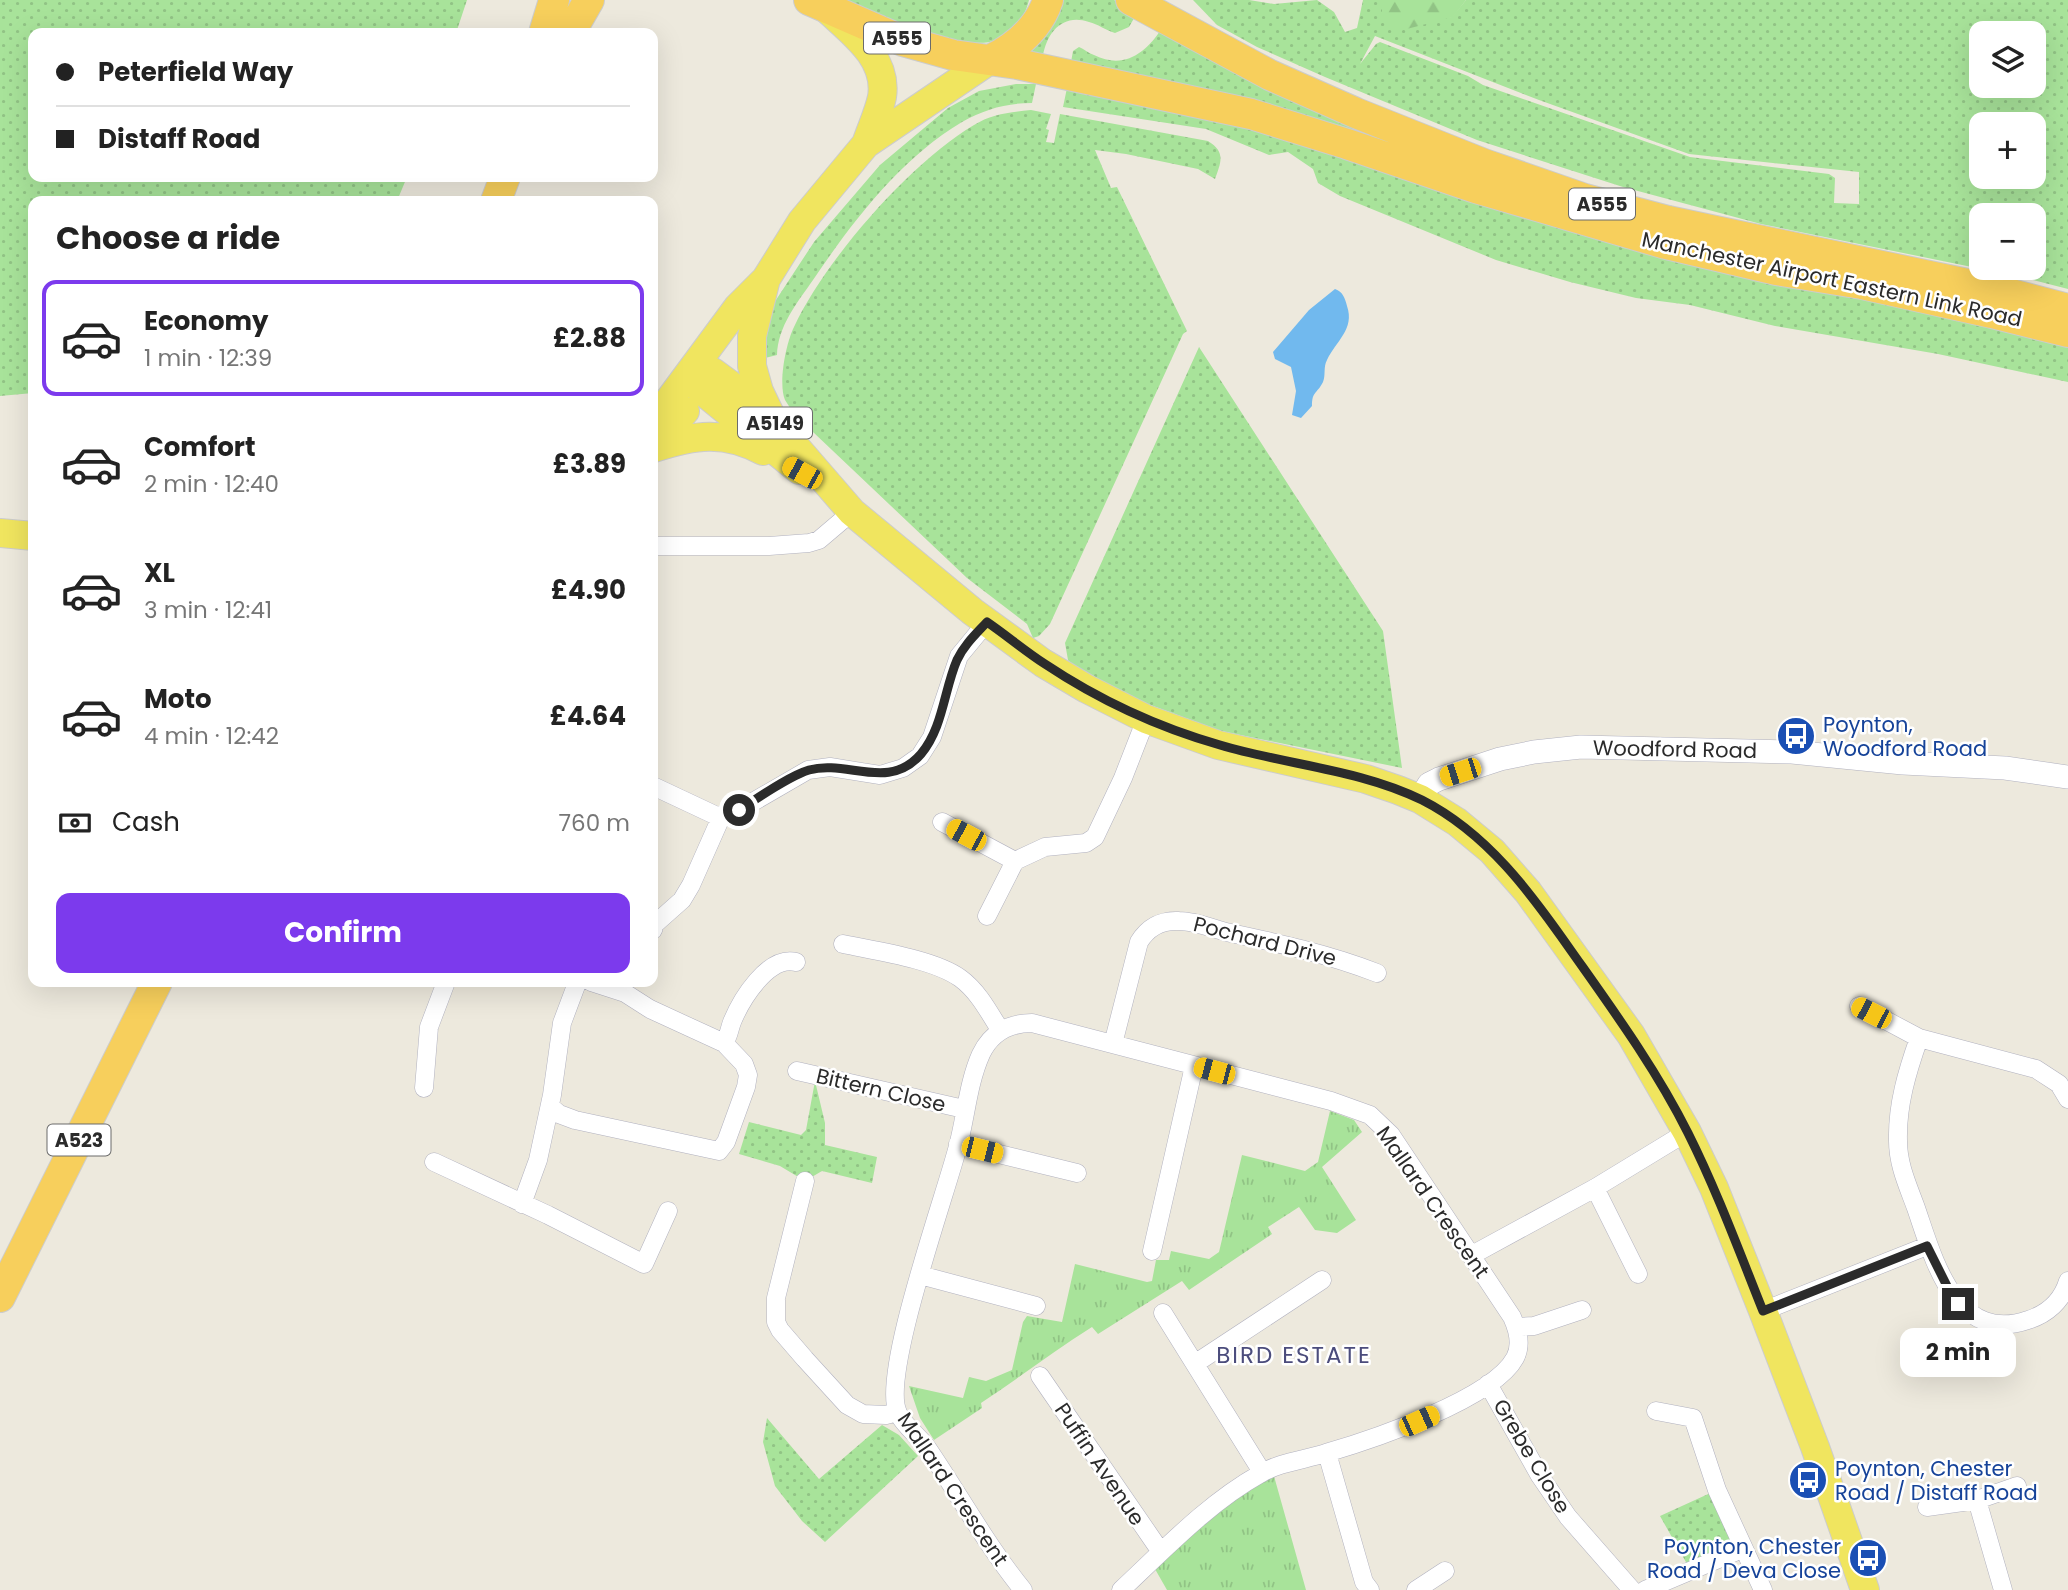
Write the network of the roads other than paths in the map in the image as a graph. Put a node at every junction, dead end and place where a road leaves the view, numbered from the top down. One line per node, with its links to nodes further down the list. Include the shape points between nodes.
1 (554, 0): 6 (highway)
2 (589, 0): 7 (highway)
3 (1048, 0): 8 (highway, via 1035,26)
4 (1131, 0): 11 (highway, Manchester Airport Eastern Link Road / A555, via 1270,75 1344,108 1585,199)
5 (818, 5): 8 (highway, A555, via 904,41); 9 (main road, via 863,42 881,74 882,95)
6 (546, 28)
7 (573, 28)
8 (990, 60): 9 (main road); 12 (highway, Manchester Airport Eastern Link Road / A555, via 1251,114 1665,244)
9 (866, 144): 10 (main road, via 802,220)
10 (764, 291): 13 (main road); 15 (main road, via 752,336 751,366)
11 (2068, 309)
12 (2068, 332)
13 (702, 378): 14 (main road); 15 (main road, A5149); 16 (main road); 18 (main road, A5149)
14 (658, 418)
15 (775, 423): 19 (main road, A5149)
16 (658, 441)
17 (658, 446): 18 (main road, via 693,436 716,436 750,444)
18 (802, 473): 19 (main road, A5149)
19 (846, 506): 22 (street, via 819,540 809,543); 23 (main road, A5149)
20 (0, 533): 21 (main road)
21 (28, 536)
22 (658, 546)
23 (987, 622): 24 (main road, A5149, via 1043,663); 28 (street, via 956,662 932,737 920,756 903,768 880,775 830,767 808,770)
24 (1146, 719): 27 (main road, A5149, via 1218,745 1366,779); 30 (street, via 1096,837 1086,844 1045,847)
25 (2068, 777): 27 (street, Woodford Road, via 1792,752 1581,747 1500,759 1429,784)
26 (658, 788): 28 (street)
27 (1420, 799): 51 (main road, A5149, via 1492,851 1528,892 1631,1035)
28 (719, 817): 32 (street, via 691,885)
29 (942, 822): 30 (street)
30 (1015, 861): 31 (street)
31 (987, 916)
32 (658, 921)
33 (844, 944): 41 (street, via 926,963 959,978 981,1000)
34 (796, 962): 43 (street, via 778,964 752,987)
35 (1377, 973): 44 (street, Pochard Drive, via 1291,946 1180,921 1160,923 1139,942)
36 (155, 987): 66 (highway, A523)
37 (444, 987): 48 (street, via 429,1027)
38 (575, 987): 49 (street, via 562,1023)
39 (627, 987): 43 (street, via 650,1009)
40 (1858, 1006): 42 (street)
41 (1000, 1030): 44 (street, Mallard Crescent, via 1031,1023); 50 (street, Mallard Crescent, via 981,1053)
42 (1919, 1038): 47 (street, via 2036,1069); 59 (street, via 1903,1087 1898,1143)
43 (724, 1043): 49 (street, via 748,1075 719,1151 575,1120)
44 (1113, 1044): 45 (street, Mallard Crescent)
45 (1194, 1066): 60 (street); 61 (street, Mallard Crescent, via 1370,1115 1391,1135)
46 (797, 1071): 50 (street, Bittern Close)
47 (2065, 1086)
48 (424, 1088)
49 (550, 1106): 57 (street)
50 (964, 1109): 52 (street, Mallard Crescent)
51 (1687, 1132): 56 (street); 69 (main road, A5149)
52 (958, 1144): 54 (street); 63 (street, Mallard Crescent)
53 (434, 1162): 57 (street)
54 (1077, 1173)
55 (805, 1181): 76 (street, via 776,1298 776,1322 847,1405 863,1414)
56 (1595, 1188): 61 (street); 62 (street)
57 (522, 1204): 58 (street, via 644,1264)
58 (667, 1211)
59 (1927, 1246): 65 (street, via 1958,1304 1994,1322 2022,1322 2040,1316 2058,1301); 69 (street)
60 (1152, 1251)
61 (1472, 1255): 71 (street, Mallard Crescent)
62 (1638, 1274)
63 (920, 1275): 67 (street); 76 (street, Mallard Crescent, via 897,1363)
64 (1322, 1280): 72 (street)
65 (2068, 1282)
66 (0, 1297)
67 (1036, 1306)
68 (1582, 1310): 71 (street)
69 (1763, 1311): 92 (main road, A5149)
70 (1163, 1313): 72 (street)
71 (1517, 1327): 74 (street, via 1514,1359)
72 (1196, 1363): 78 (street)
73 (1040, 1376): 83 (street, Puffin Avenue)
74 (1488, 1384): 77 (street, via 1419,1421); 89 (street, Grebe Close, via 1568,1517)
75 (1656, 1411): 82 (street, via 1693,1418)
76 (897, 1412): 85 (street, Mallard Crescent)
77 (1327, 1453): 78 (street); 87 (street)
78 (1262, 1472): 83 (street, via 1226,1496)
79 (2017, 1486): 80 (street)
80 (1977, 1500): 81 (street); 93 (street)
81 (1927, 1507)
82 (1742, 1549): 90 (street); 91 (street)
83 (1161, 1552): 86 (street)
84 (1445, 1571): 88 (street)
85 (1023, 1590)
86 (1121, 1590)
87 (1370, 1590)
88 (1416, 1590)
89 (1632, 1590)
90 (1645, 1590)
91 (1763, 1590)
92 (1865, 1590)
93 (2003, 1590)

